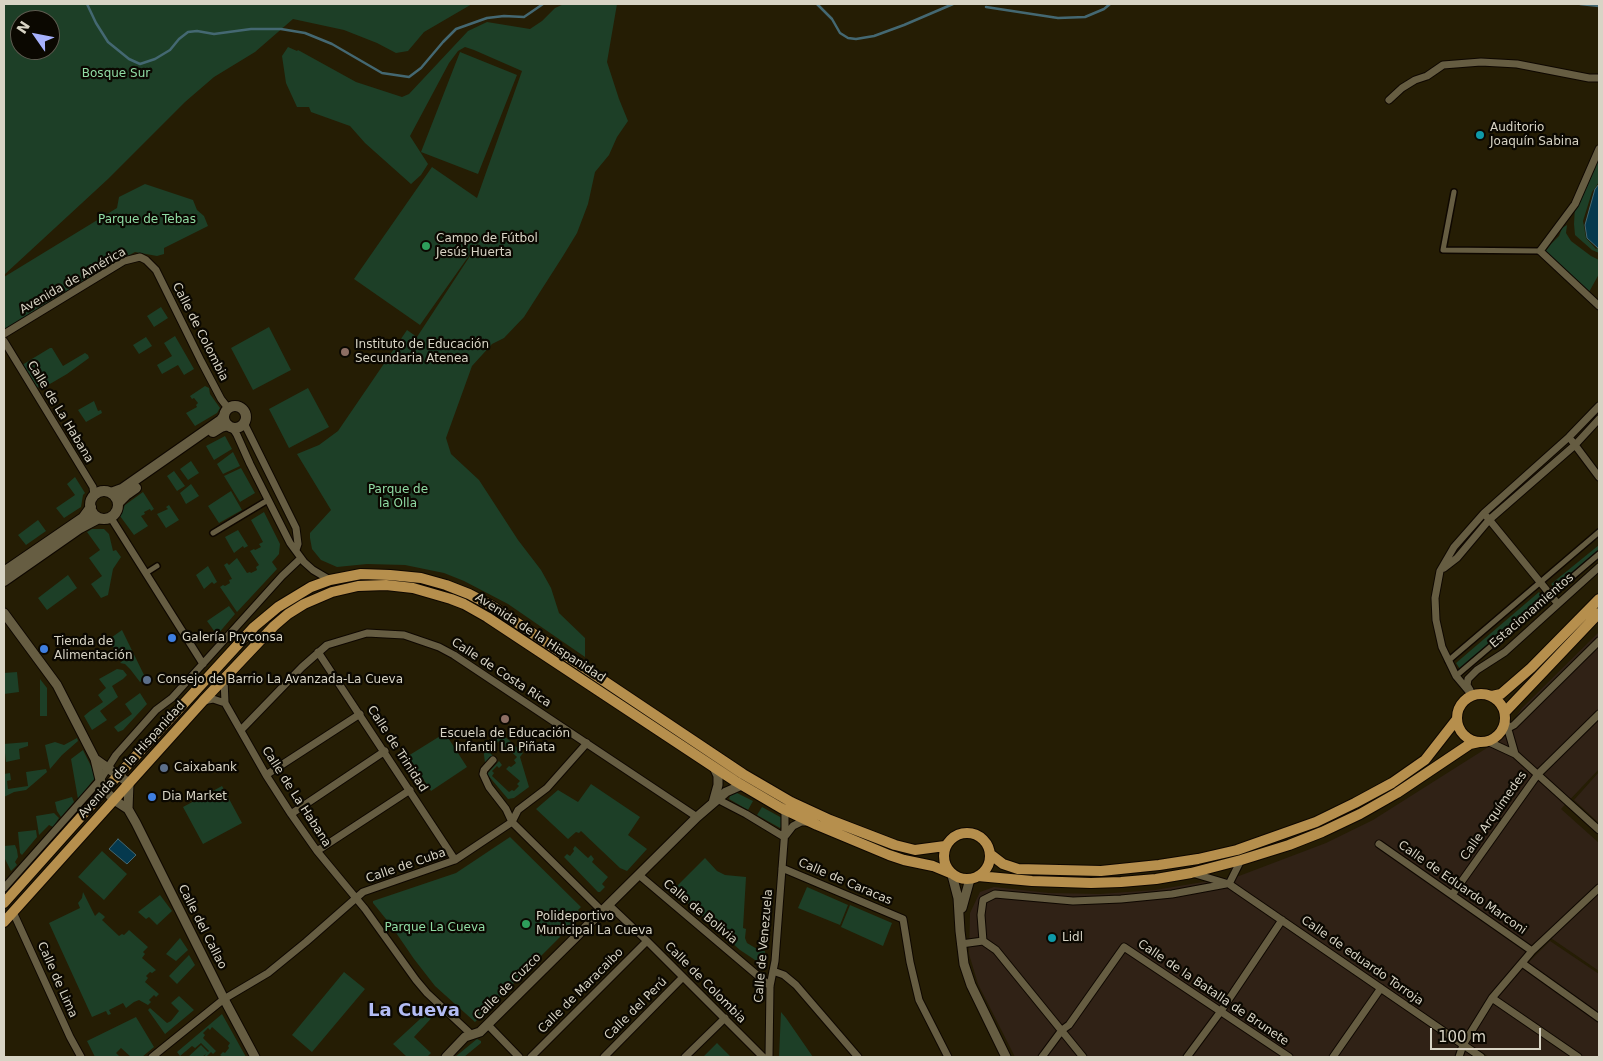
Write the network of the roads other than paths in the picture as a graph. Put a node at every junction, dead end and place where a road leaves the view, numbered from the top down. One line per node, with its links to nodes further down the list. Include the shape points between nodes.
1 (1599, 78): 2 (street, via 1517,64 1443,65 1402,88)
2 (1389, 100)
3 (1599, 149): 5 (street, via 1575,204)
4 (1454, 192): 5 (street, via 1443,250)
5 (1540, 251): 7 (street)
6 (152, 266): 8 (street, Avenida de América, via 140,257 124,261); 11 (street, Calle de Colombia, via 221,399)
7 (1599, 306)
8 (4, 334)
9 (4, 341): 18 (street, Calle de La Habana, via 93,487)
10 (1599, 406): 14 (street)
11 (228, 419): 13 (main road, via 237,427); 13 (main road, via 234,406 242,408 246,415); 17 (main road, via 221,420); 19 (street, Calle de Colombia); 20 (main road)
12 (1599, 419): 15 (street)
13 (244, 423): 28 (street, via 296,528)
14 (1569, 437): 15 (street); 22 (street)
15 (1575, 445): 16 (street); 25 (street)
16 (1599, 477)
17 (112, 493): 18 (main road, via 102,492); 20 (main road)
18 (94, 496): 21 (main road)
19 (268, 500): 27 (street); 28 (street, Calle de Colombia)
20 (118, 503): 24 (main road)
21 (91, 507): 23 (main road); 34 (main road, via 83,518)
22 (1484, 513): 25 (street); 33 (street, via 1454,547)
23 (99, 518): 24 (main road); 37 (main road)
24 (111, 518): 35 (street)
25 (1489, 520): 33 (street, via 1457,558); 38 (street)
26 (1599, 532): 38 (street)
27 (213, 533)
28 (296, 550): 30 (street, Calle de Colombia)
29 (1599, 554): 39 (street)
30 (302, 558): 36 (street, Calle de Colombia, via 313,570); 47 (street, Avenida de la Hispanidad)
31 (157, 566): 35 (street)
32 (1599, 566): 41 (street, Estacionamientos)
33 (1440, 571): 46 (street, via 1435,598 1436,620)
34 (4, 572)
35 (146, 573): 47 (street)
36 (330, 580): 67 (main road, Avenida de la Hispanidad, via 298,593 260,622); 86 (main road, Avenida de la Hispanidad, via 360,574 406,576 469,594 492,606 743,774 791,802 895,845 915,850)
37 (4, 581)
38 (1540, 583): 39 (street); 46 (street)
39 (1551, 596): 41 (street); 48 (street)
40 (1599, 599): 51 (main road, via 1531,668 1501,694)
41 (1558, 604): 50 (street, Estacionamientos, via 1505,652 1468,679)
42 (4, 613): 63 (street, via 56,685)
43 (1599, 614): 57 (main road)
44 (1599, 641): 57 (street)
45 (318, 652): 54 (street, Calle de Trinidad); 58 (street, Calle de Costa Rica); 60 (street, Calle de Costa Rica, via 351,636 368,633 404,635 454,655)
46 (1448, 661): 48 (street)
47 (202, 664): 65 (street, Avenida de la Hispanidad, via 172,698 156,710)
48 (1456, 676): 50 (street)
49 (224, 678): 52 (main road, Avenida de la Hispanidad); 53 (street, Calle de La Habana); 66 (main road, Avenida de la Hispanidad, via 274,626 304,604 332,592 358,586 413,588 451,598 486,617)
50 (1472, 695): 51 (main road); 56 (main road, via 1458,709)
51 (1492, 696): 57 (main road, via 1498,700)
52 (202, 701): 53 (street, via 213,699); 70 (main road, Avenida de la Hispanidad)
53 (225, 703): 58 (street, Calle de La Habana)
54 (360, 714): 61 (street, Calle de Trinidad); 69 (street)
55 (1599, 714): 68 (street, Calle Arquímedes)
56 (1457, 719): 59 (main road, via 1460,730 1468,738); 88 (main road, via 1425,760 1392,783 1316,822 1237,850 1159,866 1101,871 1018,869 1003,864)
57 (1506, 724): 59 (main road, via 1494,738); 62 (street)
58 (241, 730): 69 (street, Calle de La Habana)
59 (1483, 742): 62 (street); 90 (main road, via 1470,744 1360,814 1289,845)
60 (587, 743): 80 (street, Calle de Costa Rica); 81 (street, Calle de Cuba, via 546,788 518,810)
61 (385, 751): 73 (street, Calle de Trinidad); 79 (street)
62 (1515, 754): 68 (street)
63 (96, 758): 65 (street); 72 (street)
64 (492, 760): 81 (street, Calle de Colombia, via 483,774)
65 (108, 767): 67 (street); 72 (street, Avenida de la Hispanidad)
66 (714, 767): 71 (main road, Avenida de la Hispanidad); 75 (street, via 718,776)
67 (118, 774): 70 (street); 72 (main road, Avenida de la Hispanidad)
68 (1538, 774): 83 (street); 99 (street, Calle Arquímedes)
69 (266, 775): 79 (street, Calle de La Habana)
70 (129, 783): 74 (main road, Avenida de la Hispanidad); 77 (street, Calle del Callao)
71 (742, 784): 75 (street, Calle de Cuzco); 76 (main road, Avenida de la Hispanidad)
72 (102, 785): 74 (street); 96 (street, Avenida de la Hispanidad); 101 (main road, Avenida de la Hispanidad)
73 (410, 790): 87 (street); 89 (street, Calle de Trinidad)
74 (114, 800): 77 (street); 78 (main road, Avenida de la Hispanidad)
75 (716, 801): 80 (street, Calle de Cuzco); 84 (street, via 746,814)
76 (781, 808): 82 (main road, Avenida de la Hispanidad); 84 (street, Calle de Venezuela, via 785,817)
77 (128, 809): 78 (street, via 116,808); 117 (street, Calle del Callao)
78 (101, 814): 103 (main road, Avenida de la Hispanidad)
79 (291, 814): 87 (street, Calle de La Habana)
80 (697, 817): 94 (street, Calle de Cuzco)
81 (512, 822): 89 (street, Calle de Cuba); 102 (street, Calle de Colombia)
82 (810, 822): 84 (street, via 793,826); 93 (main road, Avenida de la Hispanidad, via 889,855)
83 (1599, 830)
84 (784, 837): 91 (street, Calle de Venezuela)
85 (1379, 844): 99 (street, Calle de Eduardo Marconi)
86 (946, 846): 88 (main road, via 956,835 971,833 984,840); 93 (main road, via 943,860)
87 (317, 851): 100 (street, Calle de La Habana)
88 (990, 854): 95 (main road, via 988,867)
89 (455, 860): 100 (street, Calle de Cuba, via 363,892)
90 (1241, 860): 92 (main road); 97 (street)
91 (782, 868): 112 (street, Calle de Venezuela); 136 (street, Calle de Caracas, via 903,919 919,1000)
92 (1191, 873): 95 (main road, via 1091,883 1032,882 990,876); 97 (street, Calle de eduardo Torroja)
93 (951, 874): 95 (main road, via 961,879); 104 (street)
94 (639, 875): 102 (street, Calle de Cuzco); 114 (street, Calle de Bolivia)
95 (974, 878): 104 (street, via 964,898)
96 (5, 883)
97 (1229, 884): 105 (street, Calle de eduardo Torroja); 108 (street, via 1121,899 1073,900 994,894 984,900 981,914)
98 (1599, 888): 110 (street)
99 (1452, 895): 110 (street, Calle de Eduardo Marconi)
100 (357, 899): 117 (street, Calle de Cuba, via 268,973); 123 (street, Calle de La Habana, via 422,986)
101 (4, 903)
102 (606, 908): 107 (street, Calle de Colombia); 121 (street, Calle de Cuzco)
103 (13, 912): 106 (main road, Avenida de la Hispanidad); 125 (street, Calle de Lima)
104 (960, 918): 109 (street)
105 (1282, 920): 115 (street, Calle de eduardo Torroja); 118 (street)
106 (4, 922)
107 (647, 941): 113 (street, Calle de Colombia); 130 (street, Calle de Maracaibo)
108 (983, 941): 109 (street); 122 (street, via 996,950)
109 (961, 944): 137 (street, via 971,985)
110 (1532, 951): 111 (street)
111 (1522, 964): 116 (street); 120 (street)
112 (773, 971): 114 (street, Calle de Venezuela); 135 (street, via 796,985)
113 (684, 977): 119 (street, Calle de Colombia); 131 (street, Calle del Perú)
114 (770, 986): 134 (street, Calle de Venezuela)
115 (1380, 988): 124 (street, Calle de eduardo Torroja); 142 (street)
116 (1492, 998): 124 (street); 145 (street)
117 (224, 999): 126 (street, Calle de Cuba); 127 (street, Calle del Callao)
118 (1221, 1011): 122 (street, Calle de la Batalla de Brunete, via 1124,947 1069,1025); 140 (street); 141 (street, Calle de la Batalla de Brunete)
119 (724, 1018): 132 (street); 133 (street, Calle de Colombia)
120 (1599, 1018)
121 (488, 1025): 123 (street, Calle de Cuzco); 129 (street)
122 (1062, 1030): 138 (street); 139 (street)
123 (472, 1035): 128 (street, Calle de Cuzco, via 464,1037)
124 (1463, 1045): 143 (street); 144 (street, Calle de eduardo Torroja)
125 (81, 1057)
126 (152, 1057)
127 (255, 1057)
128 (446, 1057)
129 (519, 1057)
130 (531, 1057)
131 (604, 1057)
132 (685, 1057)
133 (763, 1057)
134 (769, 1057)
135 (858, 1057)
136 (948, 1057)
137 (1006, 1057)
138 (1042, 1057)
139 (1083, 1057)
140 (1187, 1057)
141 (1289, 1057)
142 (1332, 1057)
143 (1459, 1057)
144 (1481, 1057)
145 (1578, 1057)

